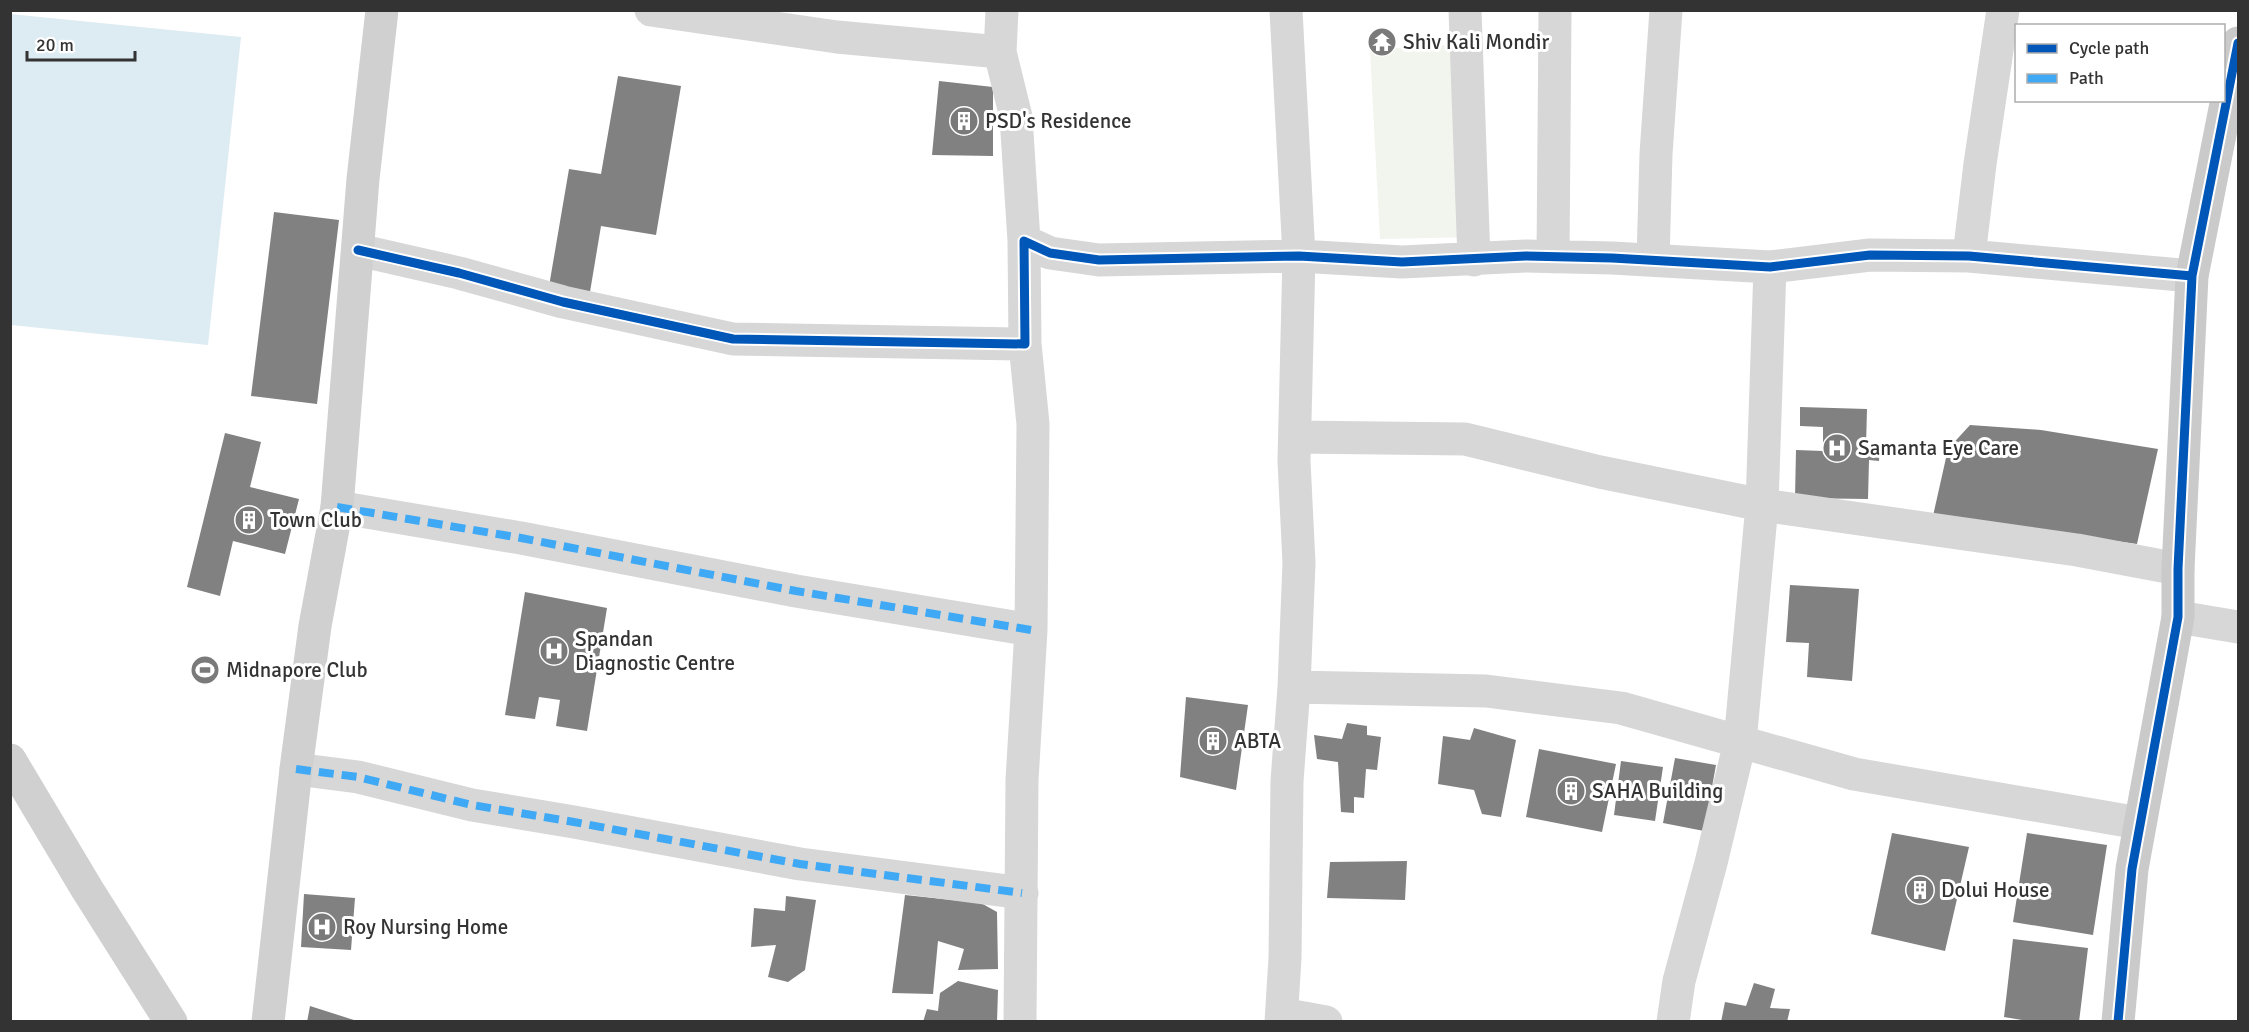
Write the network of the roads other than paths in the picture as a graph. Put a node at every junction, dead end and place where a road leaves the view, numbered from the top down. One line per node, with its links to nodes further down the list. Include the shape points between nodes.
1 (382, 10): 12 (street)
2 (651, 10): 10 (street, via 837,37)
3 (1002, 10): 10 (street)
4 (1286, 10): 13 (street)
5 (1465, 10): 16 (street)
6 (1666, 10): 17 (street)
7 (2002, 10): 14 (street)
8 (1555, 13): 15 (street)
9 (2238, 43): 19 (main road)
10 (1000, 52): 11 (street, via 1016,117)
11 (1024, 241): 13 (street, via 1050,253 1099,260); 20 (street)
12 (358, 250): 20 (street, via 563,302 733,339); 23 (street)
13 (1299, 256): 16 (street, via 1402,262); 21 (street)
14 (1969, 256): 18 (street, via 1870,255); 19 (street)
15 (1553, 257): 16 (street); 17 (street)
16 (1474, 260)
17 (1653, 260): 18 (street)
18 (1770, 267): 22 (street)
19 (2192, 276): 24 (main road)
20 (1025, 344): 27 (street, via 1033,424)
21 (1296, 438): 22 (street, via 1465,439); 28 (street, via 1299,563)
22 (1762, 505): 24 (street, via 2077,550); 29 (street)
23 (337, 507): 27 (street); 31 (street, via 315,626)
24 (2178, 569): 25 (main road)
25 (2178, 616): 26 (street); 32 (main road)
26 (2238, 627)
27 (1031, 630): 33 (street, via 1022,780)
28 (1294, 687): 29 (street, via 1498,693 1621,708); 34 (street, via 1287,781)
29 (1740, 742): 32 (street, via 1854,774); 39 (street, via 1679,981)
30 (10, 760): 35 (street)
31 (296, 769): 33 (street, via 358,777 472,805 800,864); 36 (street)
32 (2139, 823): 40 (main road)
33 (1022, 893): 37 (street)
34 (1282, 1018): 38 (street)
35 (171, 1022)
36 (268, 1022)
37 (1020, 1022)
38 (1326, 1022)
39 (1673, 1022)
40 (2118, 1022)

